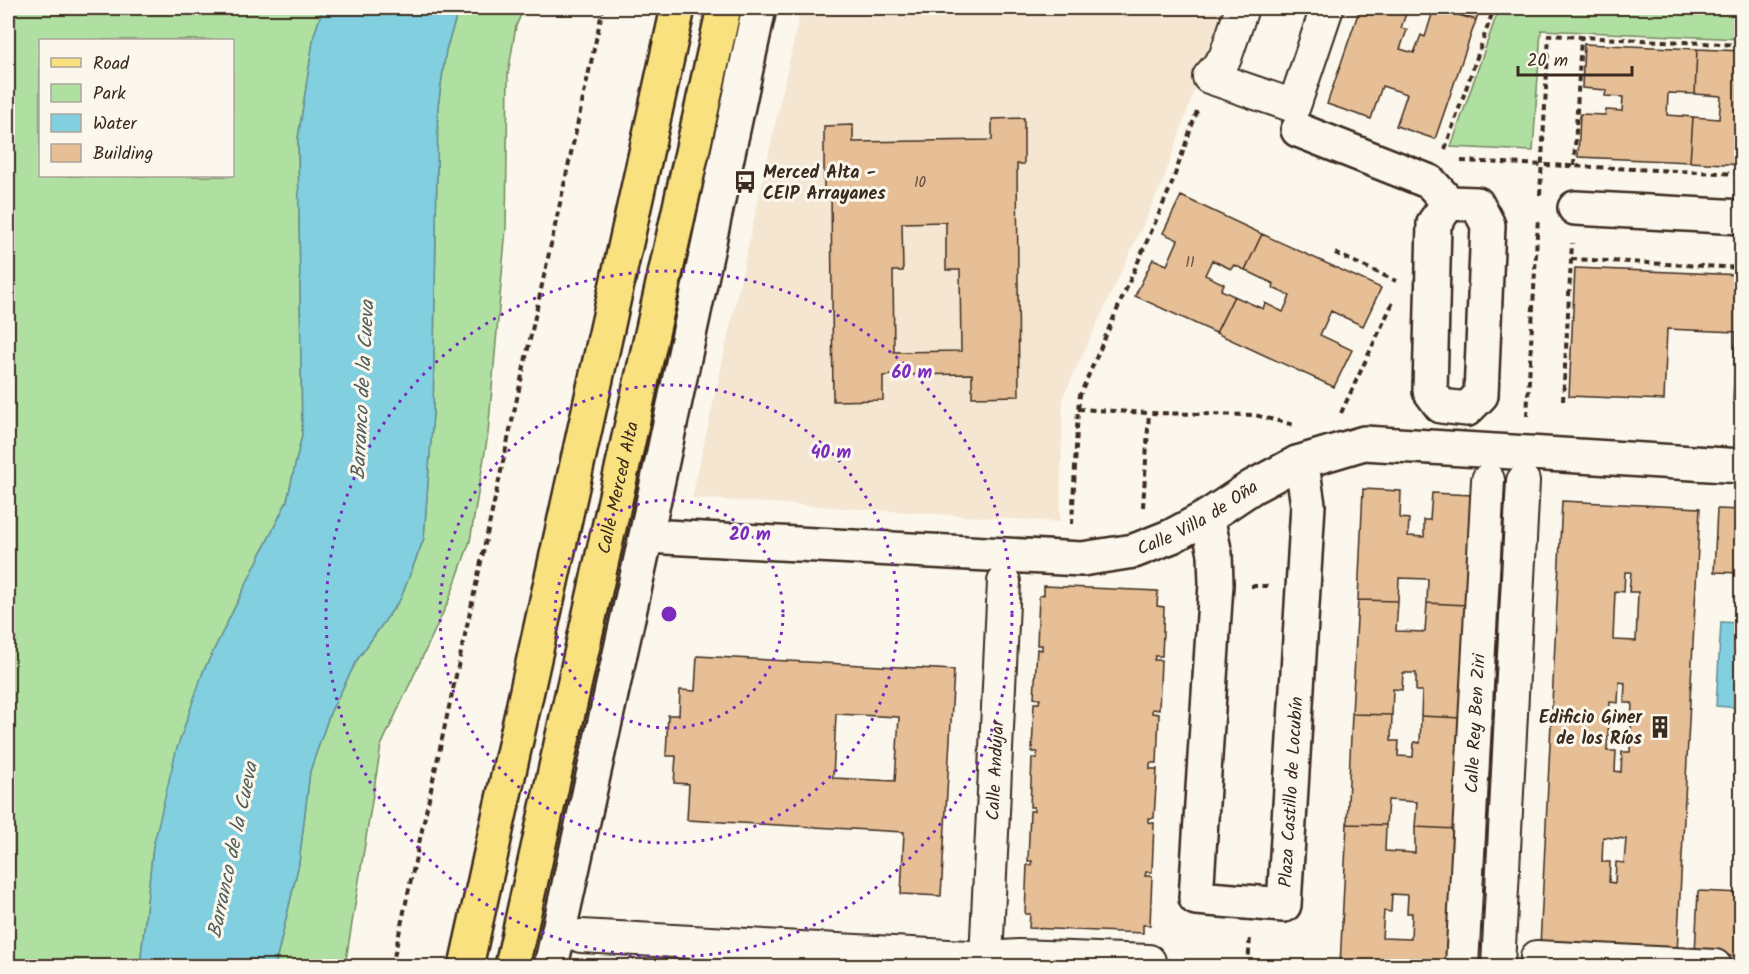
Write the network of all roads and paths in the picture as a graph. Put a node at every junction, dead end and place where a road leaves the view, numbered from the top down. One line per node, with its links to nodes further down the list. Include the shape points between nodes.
1 (603, 8): 45 (path)
2 (678, 8): 46 (main road)
3 (724, 8): 47 (main road, Calle Merced Alta)
4 (759, 8): 37 (street, Calle Merced Alta)
5 (1242, 8): 9 (street, via 1225,58)
6 (1327, 8): 9 (street, via 1294,106)
7 (1494, 8): 11 (path)
8 (1742, 45): 13 (path, via 1581,37)
9 (1209, 77): 24 (path, via 1171,186 1080,395)
10 (1298, 130): 15 (street, via 1430,182)
11 (1442, 158)
12 (1459, 161): 13 (path)
13 (1574, 166): 14 (path)
14 (1742, 174)
15 (1449, 203): 25 (street, via 1434,223 1430,391 1441,406); 25 (street, via 1476,204 1488,225 1481,395 1467,409)
16 (1575, 208): 17 (street); 19 (path)
17 (1742, 217)
18 (1335, 253): 21 (path)
19 (1571, 259): 20 (path); 23 (path)
20 (1742, 268)
21 (1402, 284)
22 (1397, 295): 27 (path)
23 (1563, 401)
24 (1078, 409): 26 (path); 36 (path)
25 (1454, 409): 29 (street)
26 (1149, 413): 28 (path, via 1255,416); 34 (path)
27 (1337, 420)
28 (1297, 426)
29 (1451, 449): 30 (street, Calle Villa de Oña, via 1364,443); 31 (street, Calle Villa de Oña)
30 (1297, 463): 35 (street, Calle Villa de Oña); 35 (street, Plaza Castillo de Locubín, via 1308,505 1284,904 1196,898 1216,584 1215,554)
31 (1742, 466)
32 (1488, 480): 49 (street, Calle Rey Ben Ziri)
33 (1523, 481): 50 (street, Calle Rey Ben Ziri)
34 (1143, 512)
35 (1207, 518): 37 (street, Calle Villa de Oña, via 1134,551 1082,559)
36 (1071, 533)
37 (646, 536): 48 (street, Calle Merced Alta)
38 (1004, 582): 43 (street, Calle Andújar)
39 (1244, 585): 40 (path)
40 (1278, 587)
41 (581, 936): 43 (street)
42 (1537, 957): 51 (street)
43 (986, 958): 44 (street)
44 (1149, 961)
45 (392, 966)
46 (466, 966)
47 (512, 966)
48 (551, 966)
49 (1462, 966)
50 (1498, 966)
51 (1715, 966)

